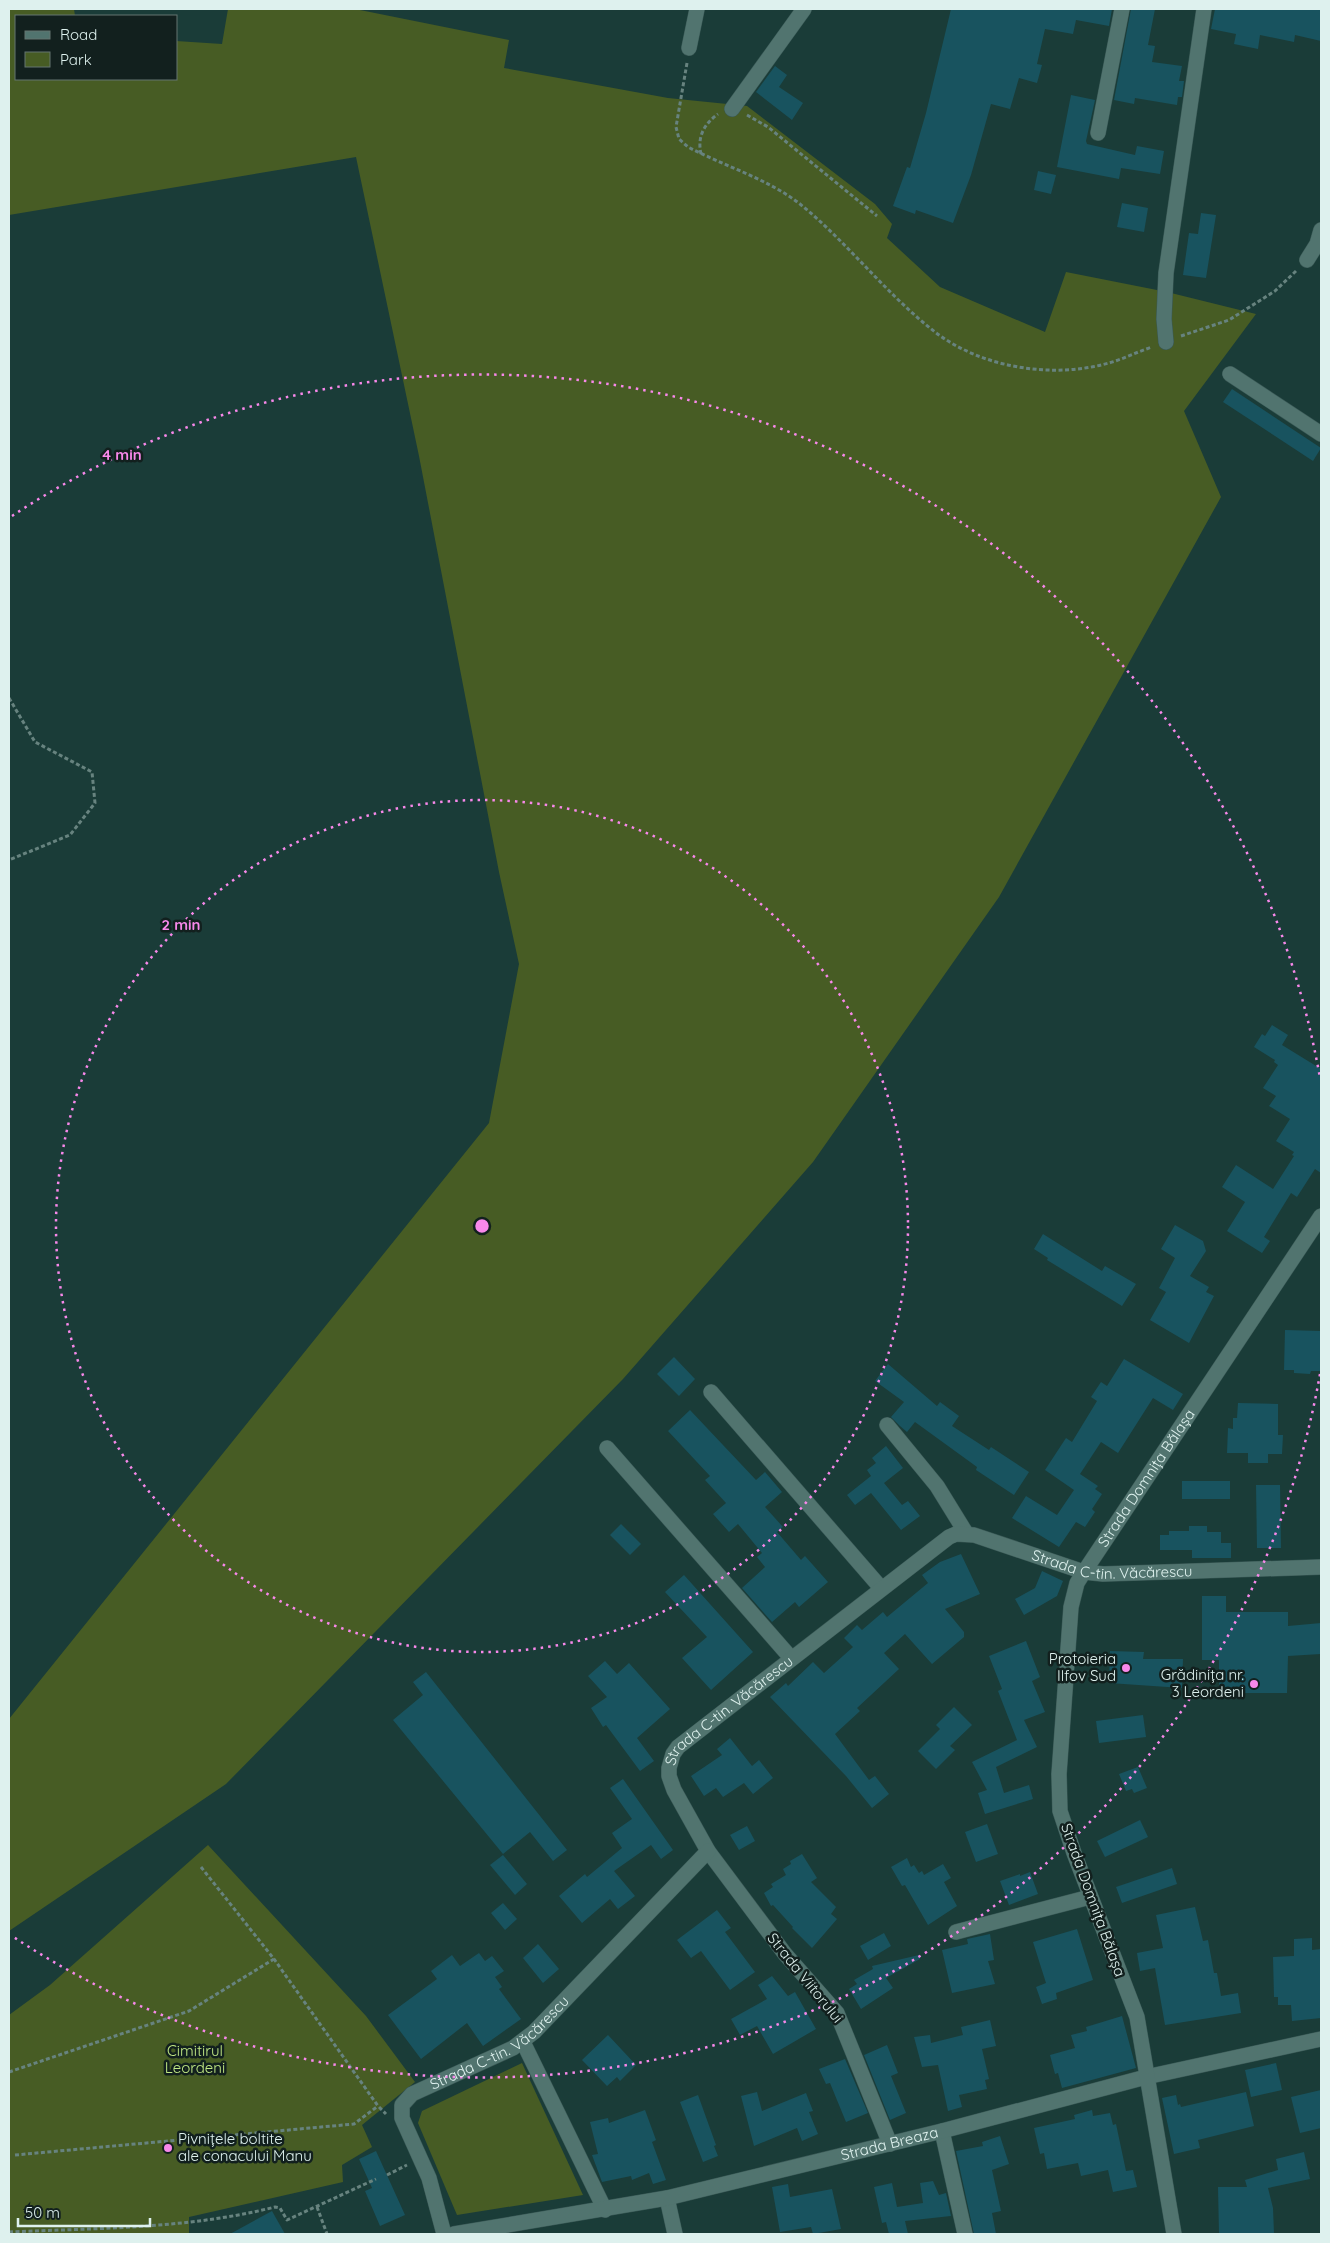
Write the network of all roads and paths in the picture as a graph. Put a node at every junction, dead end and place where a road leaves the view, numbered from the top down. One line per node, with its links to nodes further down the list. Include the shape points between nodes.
1 (697, 9): 5 (street)
2 (804, 9): 6 (street)
3 (1122, 9): 7 (street)
4 (1204, 9): 12 (street, via 1166,273)
5 (689, 48): 8 (path, via 676,126 679,139)
6 (732, 109): 8 (path, via 717,114 702,131 699,144); 9 (path, via 768,127)
7 (1098, 133)
8 (702, 154): 12 (path, via 798,203 935,332 966,352 1027,368 1063,370 1108,363)
9 (877, 216)
10 (1321, 230): 11 (street)
11 (1307, 260): 12 (path, via 1274,291 1229,320)
12 (1166, 342)
13 (1230, 374): 14 (street)
14 (1321, 434)
15 (9, 698): 16 (path, via 35,742 92,772 95,803 70,835)
16 (9, 860)
17 (1321, 1216): 23 (street, Strada Domnița Bălașa)
18 (711, 1392): 24 (street)
19 (887, 1425): 21 (street, via 937,1486)
20 (607, 1448): 25 (street)
21 (966, 1533): 23 (street, Strada C-tin. Văcărescu); 24 (street, Strada C-tin. Văcărescu, via 949,1536)
22 (1321, 1567): 23 (street, Strada C-tin. Văcărescu, via 1142,1574)
23 (1084, 1572): 28 (street, Strada Domnița Bălașa, via 1070,1607 1059,1793 1066,1833)
24 (881, 1588): 25 (street, Strada C-tin. Văcărescu)
25 (791, 1658): 26 (street, Strada C-tin. Văcărescu, via 673,1754 669,1768 671,1783)
26 (708, 1852): 32 (street, Strada C-tin. Văcărescu); 38 (street, Strada Viitorului, via 785,1954 837,2013)
27 (201, 1867): 30 (path)
28 (1090, 1897): 29 (street); 34 (street, Strada Domnița Bălașa, via 1137,2017)
29 (956, 1932)
30 (274, 1959): 33 (path, via 189,2011); 35 (path)
31 (1321, 2039): 34 (street, Strada Breaza)
32 (523, 2042): 36 (street, Strada C-tin. Văcărescu, via 412,2094); 45 (street)
33 (9, 2072)
34 (1146, 2077): 37 (street, Strada Breaza); 52 (street, Strada Domnița Bălașa)
35 (378, 2106): 36 (path, via 388,2116); 39 (path, via 354,2124)
36 (400, 2112): 40 (street)
37 (942, 2131): 38 (street, Strada Breaza); 51 (street)
38 (890, 2144): 43 (street, Strada Breaza)
39 (15, 2155)
40 (421, 2158): 41 (path); 48 (street, via 438,2204)
41 (387, 2175)
42 (376, 2179): 44 (path)
43 (667, 2198): 45 (street, Strada Breaza); 50 (street)
44 (317, 2206): 46 (path, via 286,2220 280,2208 275,2208 176,2225); 47 (path)
45 (605, 2210): 49 (street, Strada Breaza)
46 (9, 2232)
47 (327, 2234)
48 (444, 2234)
49 (454, 2234)
50 (675, 2234)
51 (965, 2234)
52 (1174, 2234)

